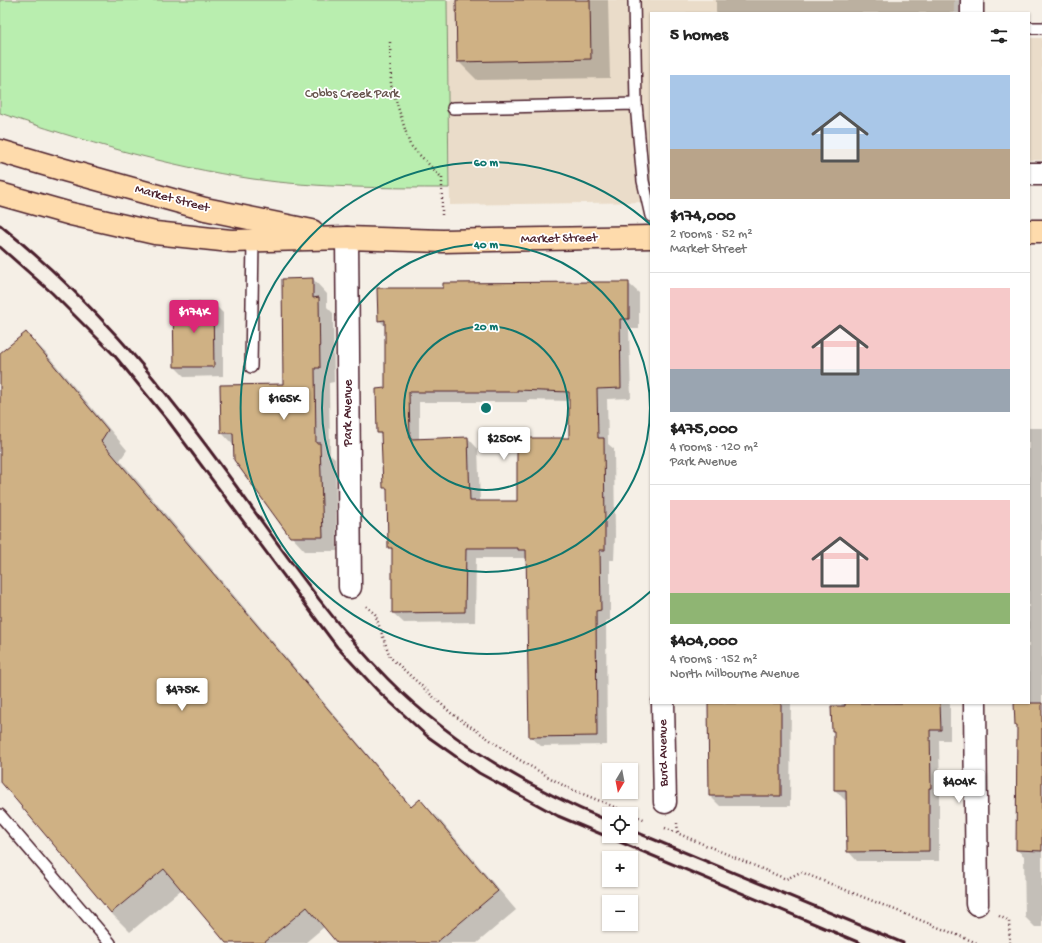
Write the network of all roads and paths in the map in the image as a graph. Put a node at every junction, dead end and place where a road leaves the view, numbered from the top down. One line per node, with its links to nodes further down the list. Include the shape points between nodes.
1 (634, 0): 7 (lane)
2 (972, 0): 3 (street)
3 (972, 12)
4 (1030, 28): 5 (lane)
5 (1042, 28)
6 (390, 42): 20 (path, via 392,85 410,145 442,178)
7 (636, 104): 8 (lane); 12 (lane)
8 (453, 108)
9 (0, 151): 17 (main road, Market Street, via 205,209)
10 (1030, 174): 11 (street)
11 (1042, 174)
12 (647, 181): 14 (lane)
13 (0, 194): 19 (main road, Market Street, via 154,233)
14 (650, 207)
15 (1030, 231): 16 (main road)
16 (1042, 231)
17 (347, 238): 19 (main road, Market Street); 20 (main road, Market Street); 22 (street, Park Avenue)
18 (650, 238): 20 (main road, Market Street)
19 (253, 241): 21 (lane)
20 (443, 241)
21 (251, 367)
22 (350, 588)
23 (663, 704): 25 (street, Burd Avenue)
24 (975, 704): 29 (street)
25 (664, 802)
26 (0, 815): 31 (lane)
27 (677, 822): 28 (path)
28 (678, 833)
29 (977, 904)
30 (1010, 934): 32 (path)
31 (110, 943)
32 (1010, 943)

